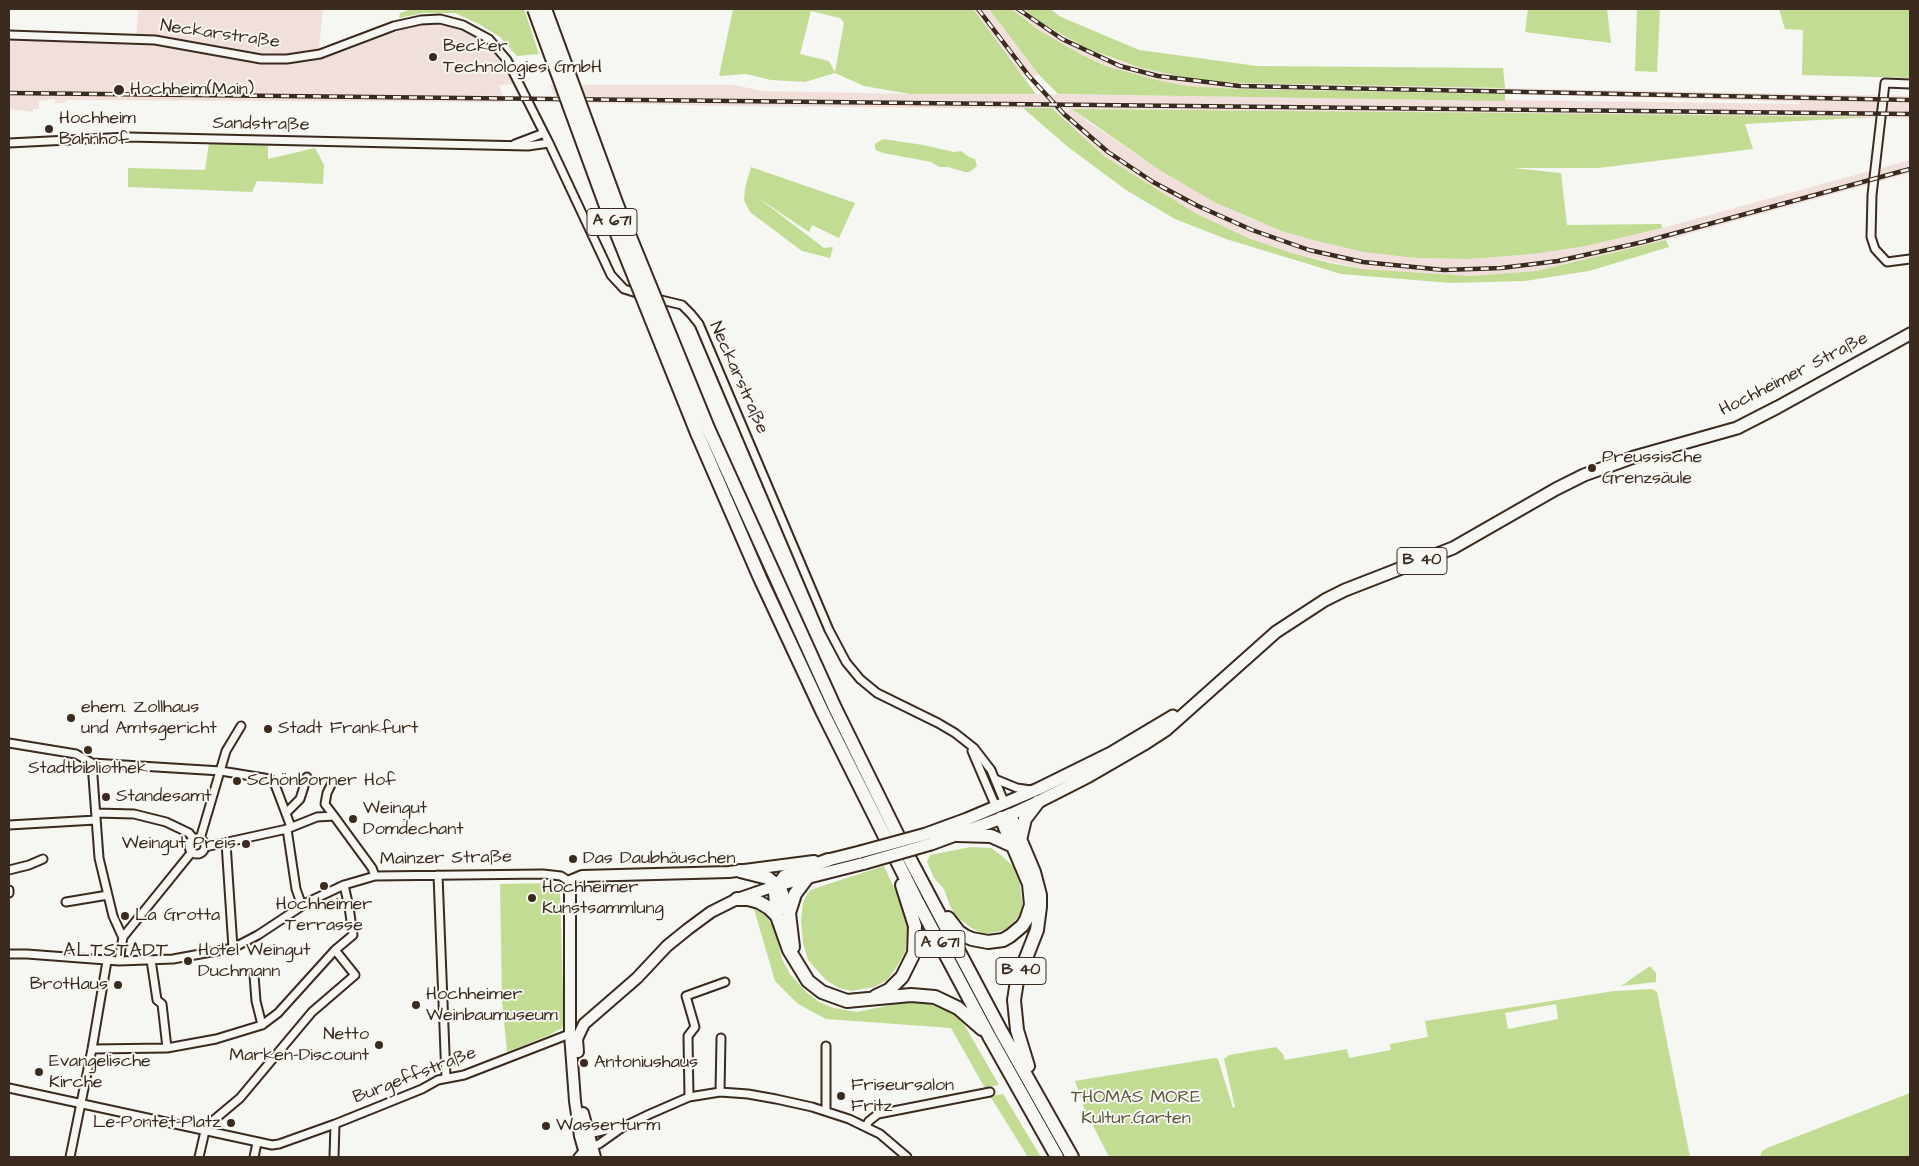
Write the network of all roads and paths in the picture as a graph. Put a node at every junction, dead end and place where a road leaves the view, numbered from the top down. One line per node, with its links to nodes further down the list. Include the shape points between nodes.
1 (534, 9): 11 (highway, A 671, bridge, via 607,209)
2 (545, 9): 11 (highway, A 671, bridge)
3 (9, 35): 5 (street, Neckarstraße, via 155,40 261,59 287,60 330,51 409,22 449,21 476,31 499,49)
4 (1910, 84): 9 (street, via 1885,83 1871,237 1875,249 1887,262)
5 (544, 133): 6 (street, Neckarstraße); 8 (street, Sandstraße)
6 (549, 143): 8 (street, Sandstraße); 13 (street, Neckarstraße, via 615,281 630,292 682,306 699,324 829,630 846,662 877,693 938,723)
7 (9, 144): 8 (street, Sandstraße, via 128,137)
8 (513, 145)
9 (1910, 259)
10 (1910, 334): 20 (main road, Hochheimer Straße / B 40, via 1737,428 1606,467 1556,489 1453,548 1325,600 1276,632 1146,744 1089,776)
11 (703, 431): 33 (highway, A 671, via 790,644); 46 (highway, A 671, via 835,708)
12 (242, 726): 16 (street, via 226,752)
13 (966, 742): 18 (street, Neckarstraße, via 980,755); 21 (street, Neckarstraße)
14 (9, 743): 15 (street, via 76,754)
15 (92, 763): 16 (street); 24 (street)
16 (221, 771): 22 (street, via 272,780); 28 (street)
17 (307, 777): 22 (street, via 300,800)
18 (995, 779): 20 (street); 21 (street, Neckarstraße)
19 (332, 782): 23 (street, via 325,804)
20 (1038, 796): 21 (main road, B 40); 30 (highway, B 40)
21 (1003, 811): 27 (main road, B 40); 29 (main road, B 40); 30 (highway)
22 (286, 813): 26 (street)
23 (334, 816): 26 (street, via 317,817); 41 (street)
24 (96, 817): 25 (street); 28 (street, via 134,814 166,822); 47 (street, via 99,858)
25 (9, 825)
26 (289, 828): 31 (street); 50 (street, via 296,889)
27 (957, 835): 29 (main road, B 40); 30 (highway, via 991,836)
28 (197, 838): 32 (street); 34 (street, via 188,845)
29 (928, 839): 35 (main road, B 40, bridge)
30 (1016, 842): 46 (highway, via 1032,905 1022,926 1010,936 995,942 965,936); 76 (highway, B 40, via 1038,884 1040,907 1037,930 1017,981 1015,1020)
31 (226, 843): 32 (street); 53 (street)
32 (205, 847): 34 (street, via 199,854)
33 (892, 852): 61 (highway, via 915,926 914,953 908,970 896,984); 66 (highway, A 671)
34 (191, 853): 52 (street)
35 (862, 858): 37 (main road, B 40); 42 (main road, B 40)
36 (43, 859): 38 (street)
37 (828, 860): 39 (main road); 45 (highway, via 790,873)
38 (9, 870)
39 (740, 871): 43 (main road, via 582,876); 45 (highway, via 763,876)
40 (438, 875): 41 (street, Mainzer Straße); 43 (street, Mainzer Straße, via 544,874 561,876); 71 (street)
41 (375, 876): 44 (street, Mainzer Straße)
42 (807, 878): 45 (main road, B 40); 51 (highway)
43 (570, 882): 62 (main road)
44 (344, 885): 50 (street, Mainzer Straße); 54 (street, via 353,935)
45 (778, 885): 48 (main road); 51 (highway, via 782,892)
46 (928, 892): 76 (highway, A 671)
47 (108, 895): 49 (street); 52 (street)
48 (737, 899): 51 (highway, via 759,902); 63 (main road, via 711,912 667,946 637,978)
49 (66, 902)
50 (302, 906): 53 (street, Mainzer Straße)
51 (783, 914): 61 (highway, via 789,950 808,981 838,999)
52 (123, 938): 58 (street)
53 (233, 948): 56 (street, Mainzer Straße)
54 (335, 950): 64 (street, via 278,1013); 82 (street, via 355,975 312,1012 240,1098 214,1119)
55 (9, 954): 57 (street, Mainzer Straße)
56 (151, 960): 58 (street, Mainzer Straße); 69 (street, via 157,1000 162,1004)
57 (107, 961): 58 (street, Mainzer Straße); 70 (street)
58 (120, 961)
59 (254, 975): 64 (street)
60 (725, 982): 75 (street, via 686,996 695,1027 688,1036)
61 (865, 1000): 66 (highway, via 911,995 935,997 958,1008)
62 (571, 1001): 63 (main road, via 578,1015); 65 (main road)
63 (594, 1015): 65 (main road)
64 (262, 1025): 69 (street, via 216,1039)
65 (573, 1036): 71 (street, Burgeffstraße, via 464,1075); 83 (main road)
66 (989, 1036): 91 (highway, A 671)
67 (721, 1038): 73 (street)
68 (826, 1046): 78 (street)
69 (167, 1048): 70 (street)
70 (92, 1049): 77 (street)
71 (446, 1078): 79 (street, Burgeffstraße)
72 (9, 1088): 77 (street, Burgeffstraße)
73 (720, 1092): 75 (street); 78 (street, via 758,1096)
74 (990, 1092): 80 (street, via 878,1114)
75 (689, 1097): 81 (street)
76 (1042, 1104): 92 (highway, A 671)
77 (82, 1105): 82 (street, Burgeffstraße); 86 (street)
78 (826, 1111): 80 (street)
79 (335, 1124): 84 (street, Burgeffstraße, via 279,1144); 89 (street)
80 (866, 1126): 90 (street)
81 (623, 1127): 83 (street); 85 (street)
82 (205, 1131): 84 (street, Burgeffstraße); 87 (street)
83 (584, 1135): 85 (main road)
84 (257, 1143): 88 (street)
85 (587, 1154)
86 (70, 1157)
87 (199, 1157)
88 (254, 1157)
89 (334, 1157)
90 (907, 1157)
91 (1058, 1157)
92 (1072, 1157)

